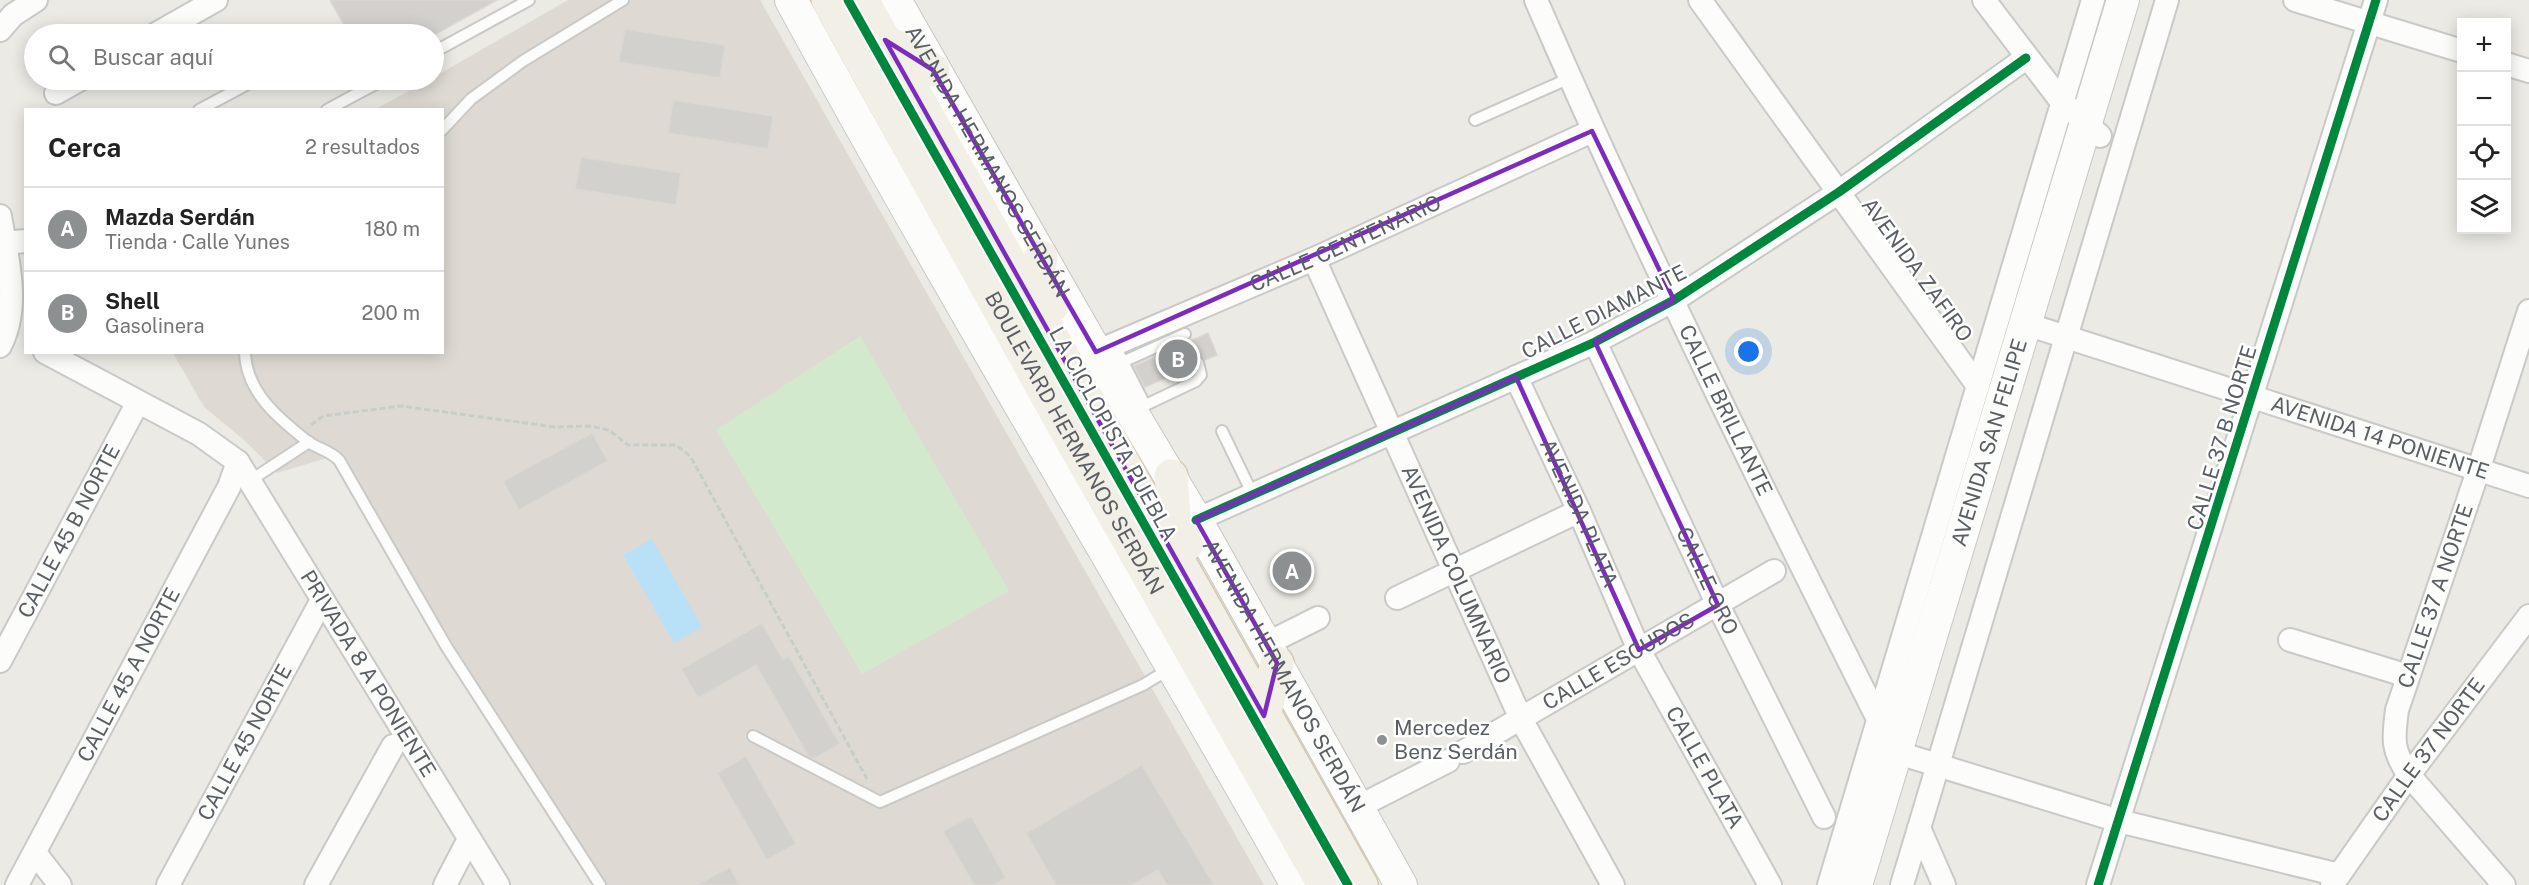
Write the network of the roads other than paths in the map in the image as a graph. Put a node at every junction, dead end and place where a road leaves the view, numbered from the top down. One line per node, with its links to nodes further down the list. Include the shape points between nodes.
1 (36, 0): 21 (street, via 12,15)
2 (216, 0): 19 (street)
3 (529, 0): 24 (lane)
4 (622, 0): 39 (lane, via 523,61 471,99)
5 (791, 0): 85 (main road, via 861,129)
6 (810, 0): 22 (main road)
7 (828, 0): 22 (main road, BOULEVARD HERMANOS SERDÁN)
8 (862, 0): 23 (main road, BOULEVARD HERMANOS SERDÁN)
9 (895, 0): 28 (main road, AVENIDA HERMANOS SERDÁN)
10 (1536, 0): 30 (street, CALLE BRILLANTE)
11 (1700, 0): 42 (street, AVENIDA ZAFIRO)
12 (1984, 0): 26 (street)
13 (2093, 0): 35 (street, AVENIDA SAN FELIPE)
14 (2122, 0): 40 (main road, AVENIDA SAN FELIPE)
15 (2141, 0): 40 (main road, AVENIDA SAN FELIPE)
16 (2167, 0): 49 (street, AVENIDA SAN FELIPE)
17 (2295, 0): 20 (street)
18 (2376, 0): 20 (street, CALLE 37 B NORTE)
19 (174, 24)
20 (2368, 25): 25 (street); 59 (street, CALLE 37 B NORTE)
21 (0, 30)
22 (845, 31): 109 (main road, BOULEVARD HERMANOS SERDÁN)
23 (885, 40): 28 (main road); 56 (main road, BOULEVARD HERMANOS SERDÁN)
24 (444, 47)
25 (2457, 50)
26 (2026, 58): 35 (street); 42 (street, CALLE DIAMANTE)
27 (2511, 66): 29 (street)
28 (933, 70): 45 (main road, AVENIDA HERMANOS SERDÁN)
29 (2529, 71)
30 (1570, 78): 38 (lane); 41 (street, CALLE BRILLANTE)
31 (61, 90): 34 (street)
32 (236, 90): 36 (lane)
33 (364, 90): 37 (lane)
34 (56, 93)
35 (2061, 101): 40 (street); 58 (street, AVENIDA SAN FELIPE)
36 (203, 108)
37 (331, 108)
38 (1475, 120)
39 (444, 128)
40 (2093, 130): 49 (main road, AVENIDA SAN FELIPE)
41 (1593, 131): 46 (street, CALLE CENTENARIO); 47 (street, CALLE BRILLANTE)
42 (1839, 192): 47 (street, CALLE DIAMANTE); 58 (street, AVENIDA ZAFIRO)
43 (0, 216): 44 (street)
44 (15, 242): 50 (street)
45 (1041, 257): 54 (main road, AVENIDA HERMANOS SERDÁN); 56 (main road, via 1040,281 1075,350)
46 (1314, 258): 54 (street, CALLE CENTENARIO, via 1184,331); 63 (street, AVENIDA COLUMNARIO)
47 (1674, 300): 51 (street, CALLE DIAMANTE); 89 (street, CALLE BRILLANTE)
48 (2529, 311): 66 (street, CALLE 37 A NORTE)
49 (2045, 330): 59 (street, AVENIDA 14 PONIENTE); 92 (main road, AVENIDA SAN FELIPE); 92 (street, AVENIDA SAN FELIPE)
50 (8, 337)
51 (1594, 342): 57 (street, CALLE DIAMANTE); 78 (street, CALLE ORO)
52 (49, 354): 60 (street, PRIVADA 8 A PONIENTE)
53 (245, 354): 64 (lane, via 246,370 260,399)
54 (1110, 357): 61 (main road, AVENIDA HERMANOS SERDÁN)
55 (1198, 363): 61 (lane, via 1200,379)
56 (1074, 377): 75 (main road, BOULEVARD HERMANOS SERDÁN)
57 (1516, 377): 63 (street, CALLE DIAMANTE); 71 (street, AVENIDA PLATA)
58 (1978, 386): 89 (street, AVENIDA SAN FELIPE)
59 (2254, 397): 66 (street, AVENIDA 14 PONIENTE); 96 (street, CALLE 37 B NORTE)
60 (138, 402): 65 (street, PRIVADA 8 A PONIENTE, via 199,434); 84 (street, CALLE 45 B NORTE)
61 (1138, 409): 67 (main road, AVENIDA HERMANOS SERDÁN)
62 (1222, 431): 70 (lane)
63 (1392, 433): 70 (street, CALLE DIAMANTE); 73 (street, AVENIDA COLUMNARIO)
64 (309, 442): 68 (lane); 107 (lane, via 329,450 339,460 446,646)
65 (238, 462): 68 (street, PRIVADA 8 A PONIENTE); 99 (street, CALLE 45 A NORTE, via 229,487)
66 (2478, 471): 69 (street, AVENIDA 14 PONIENTE); 86 (street, CALLE 37 A NORTE)
67 (1171, 476): 72 (main road, AVENIDA HERMANOS SERDÁN); 75 (main road, via 1174,516 1195,567)
68 (251, 480): 77 (street, PRIVADA 8 A PONIENTE)
69 (2529, 486)
70 (1253, 495): 72 (street, CALLE DIAMANTE)
71 (1579, 511): 73 (street); 82 (street, AVENIDA PLATA)
72 (1196, 520): 83 (main road, AVENIDA HERMANOS SERDÁN)
73 (1454, 570): 76 (street); 88 (street, AVENIDA COLUMNARIO)
74 (1774, 571): 78 (street, CALLE ESCUDOS)
75 (1194, 591): 87 (main road, BOULEVARD HERMANOS SERDÁN)
76 (1397, 598)
77 (322, 600): 98 (street, PRIVADA 8 A PONIENTE); 103 (street, CALLE 45 NORTE)
78 (1718, 605): 82 (street, CALLE ESCUDOS); 95 (street, CALLE ORO)
79 (2529, 615): 93 (street, CALLE 37 NORTE)
80 (1317, 618): 83 (street)
81 (2290, 640): 86 (street)
82 (1640, 650): 88 (street, CALLE ESCUDOS); 113 (street, CALLE PLATA)
83 (1271, 653): 87 (main road); 94 (main road, AVENIDA HERMANOS SERDÁN)
84 (0, 661)
85 (1174, 666): 90 (lane, via 1143,685 880,802); 108 (main road)
86 (2408, 676): 93 (street, CALLE 37 A NORTE, via 2393,738 2397,759)
87 (1264, 716): 110 (main road, BOULEVARD HERMANOS SERDÁN)
88 (1521, 719): 94 (street, CALLE ESCUDOS); 112 (street, AVENIDA COLUMNARIO)
89 (1878, 719): 114 (street, AVENIDA SAN FELIPE)
90 (753, 736)
91 (393, 746): 104 (street)
92 (1916, 758): 96 (street); 97 (street, AVENIDA SAN FELIPE); 115 (main road, AVENIDA SAN FELIPE); 116 (main road, AVENIDA SAN FELIPE)
93 (2409, 775): 100 (street, CALLE 37 NORTE); 120 (street, CALLE 37 A NORTE)
94 (1358, 807): 111 (main road, AVENIDA HERMANOS SERDÁN)
95 (1824, 817)
96 (2119, 821): 100 (street); 119 (street, CALLE 37 B NORTE)
97 (1919, 828): 117 (street, AVENIDA SAN FELIPE); 118 (street)
98 (469, 839): 105 (street); 106 (street, PRIVADA 8 A PONIENTE)
99 (35, 853): 101 (street, CALLE 45 A NORTE); 102 (street)
100 (2336, 880)
101 (17, 885)
102 (60, 885)
103 (168, 885)
104 (316, 885)
105 (445, 885)
106 (498, 885)
107 (600, 885)
108 (1297, 885)
109 (1324, 885)
110 (1361, 885)
111 (1401, 885)
112 (1613, 885)
113 (1770, 885)
114 (1829, 885)
115 (1856, 885)
116 (1878, 885)
117 (1902, 885)
118 (1944, 885)
119 (2098, 885)
120 (2504, 885)

